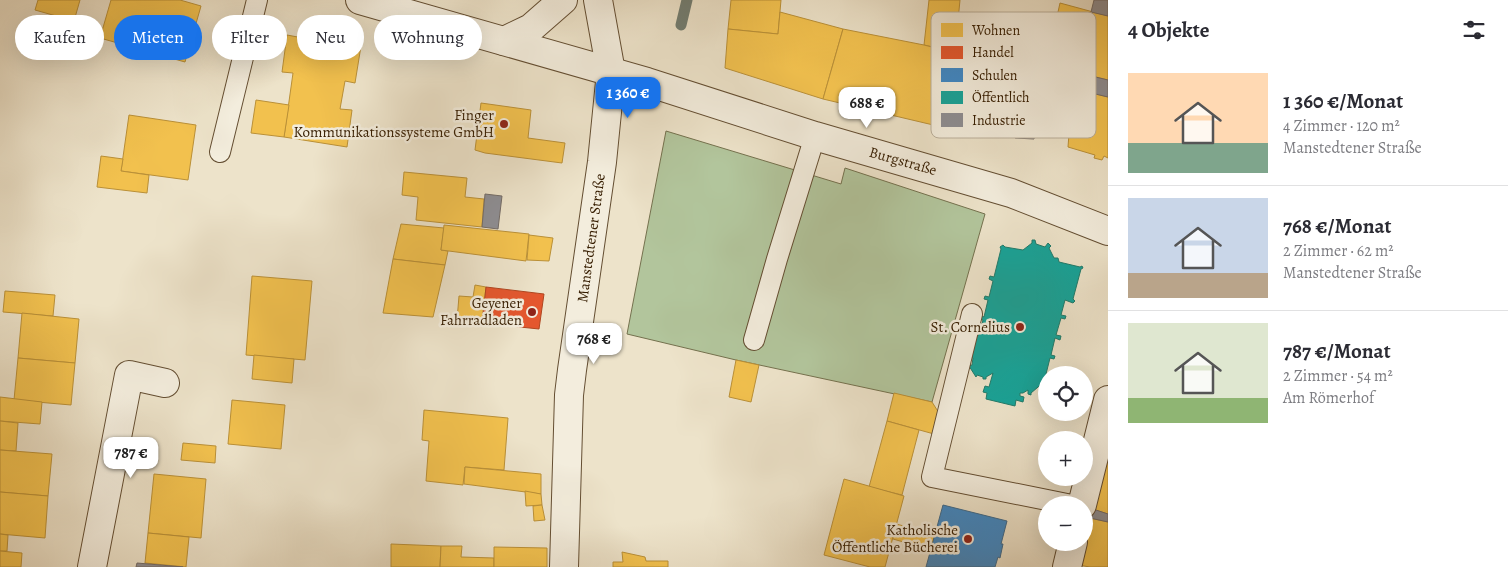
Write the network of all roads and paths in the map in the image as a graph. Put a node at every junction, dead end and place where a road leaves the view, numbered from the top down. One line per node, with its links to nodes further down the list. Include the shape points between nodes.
1 (257, 0): 8 (lane)
2 (360, 0): 5 (street, Burgstraße)
3 (563, 0): 5 (street, via 531,28)
4 (598, 0): 6 (street, Manstedtener Straße)
5 (504, 41): 6 (street, Burgstraße)
6 (611, 72): 7 (street, Burgstraße); 18 (street, Manstedtener Straße, via 602,162 569,395)
7 (815, 136): 9 (street, Burgstraße, via 1011,192); 11 (lane)
8 (220, 152)
9 (1108, 230)
10 (972, 314): 15 (lane, via 932,477)
11 (754, 340)
12 (165, 383): 17 (street, via 129,375)
13 (1108, 400): 14 (street)
14 (1084, 496)
15 (1038, 498)
16 (1071, 551): 19 (street)
17 (92, 567)
18 (564, 567)
19 (1067, 567)

